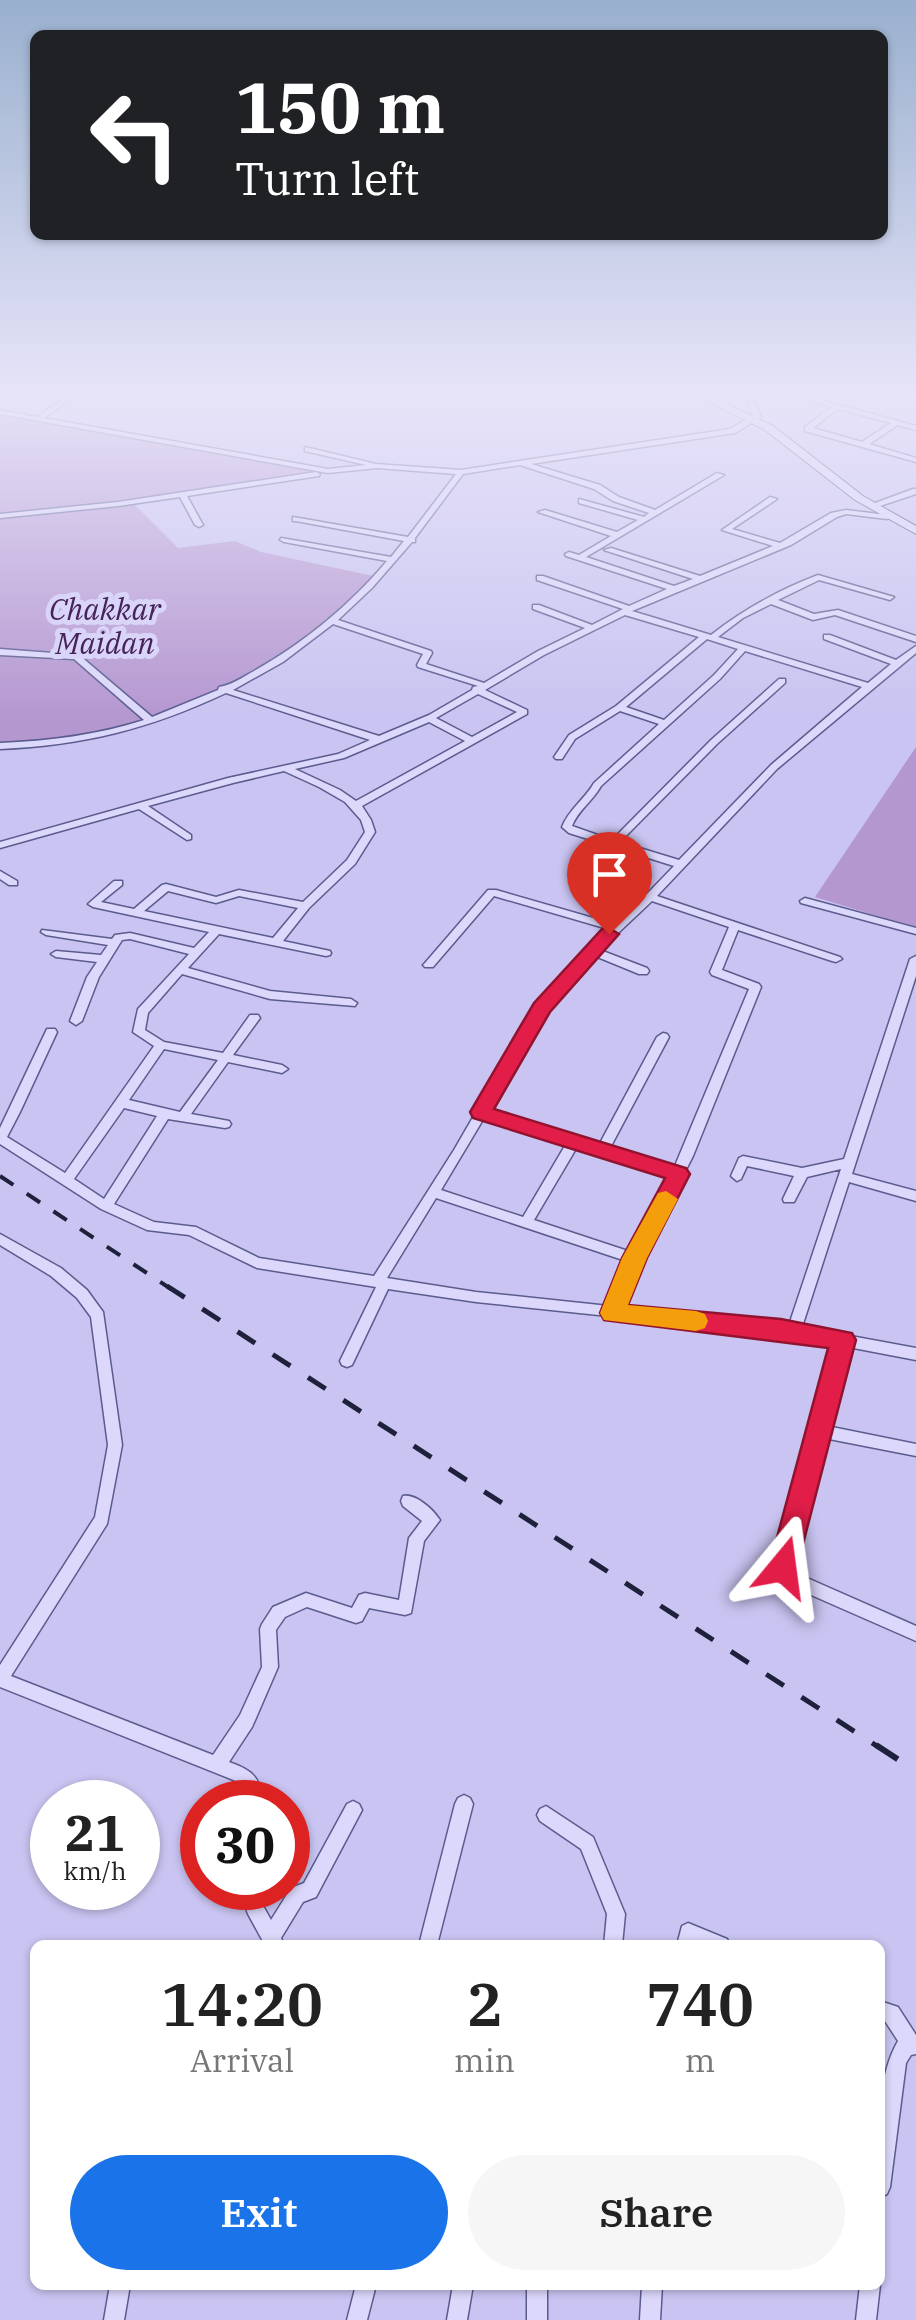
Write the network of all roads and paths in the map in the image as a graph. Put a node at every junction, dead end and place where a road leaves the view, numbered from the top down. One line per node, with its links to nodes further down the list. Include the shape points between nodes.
1 (138, 500): 13 (street)
2 (185, 500): 17 (street)
3 (441, 500): 21 (street)
4 (620, 500): 12 (street)
5 (679, 500): 12 (street)
6 (769, 500): 22 (street, via 726,530)
7 (863, 500): 10 (main road)
8 (888, 500): 10 (street)
9 (582, 502): 16 (street)
10 (871, 506): 14 (main road)
11 (542, 512): 19 (street)
12 (653, 512): 16 (street)
13 (0, 516)
14 (887, 517): 18 (main road); 22 (street, via 834,515)
15 (296, 519): 21 (street)
16 (642, 519): 19 (street)
17 (199, 525)
18 (916, 531)
19 (618, 535): 25 (street)
20 (284, 540): 26 (street)
21 (412, 540): 26 (street)
22 (780, 546): 30 (street)
23 (608, 550): 27 (street)
24 (569, 554): 25 (street)
25 (581, 558): 28 (street)
26 (394, 560): 36 (street)
27 (658, 566): 28 (street); 30 (street)
28 (635, 575): 31 (street)
29 (540, 578): 35 (street)
30 (703, 580): 31 (street)
31 (677, 590): 35 (street)
32 (890, 597): 33 (street, via 818,578)
33 (766, 599): 38 (street); 40 (street, via 814,617 835,612)
34 (536, 607): 37 (street)
35 (628, 611): 37 (street); 38 (street)
36 (332, 621): 47 (street, via 428,653 421,665); 48 (street, via 309,641)
37 (592, 628): 47 (street)
38 (708, 638): 41 (street); 49 (street)
39 (827, 638): 44 (street)
40 (916, 639)
41 (743, 648): 46 (street); 52 (street)
42 (916, 649): 44 (street)
43 (0, 652): 51 (street, via 76,656)
44 (895, 663): 46 (street)
45 (782, 681): 61 (street)
46 (869, 686): 63 (street, via 774,766)
47 (479, 687): 50 (street); 54 (street, via 524,712)
48 (222, 688): 51 (street); 53 (street)
49 (619, 708): 52 (street); 56 (street, via 572,737)
50 (429, 718): 53 (street); 54 (street)
51 (151, 721): 55 (street, via 70,742)
52 (665, 723): 61 (street, via 568,820 573,831)
53 (380, 740): 57 (street)
54 (472, 741): 59 (street)
55 (0, 746)
56 (559, 757)
57 (285, 768): 58 (street); 59 (street)
58 (139, 805): 60 (street); 62 (street)
59 (356, 806): 69 (street, via 370,826 368,839)
60 (187, 837)
61 (614, 844): 63 (street)
62 (0, 845)
63 (680, 864): 67 (street)
64 (0, 874): 65 (street)
65 (13, 883)
66 (118, 884): 70 (street, via 93,904)
67 (650, 897): 71 (street); 72 (street)
68 (805, 900): 74 (street)
69 (305, 906): 70 (street, via 238,892 216,900 166,887); 76 (street)
70 (137, 912): 73 (street)
71 (735, 925): 83 (street); 105 (street, via 716,972 754,987)
72 (616, 928): 78 (street); 85 (street, via 492,892)
73 (217, 929): 76 (street); 79 (street)
74 (916, 931)
75 (46, 932): 77 (street)
76 (276, 942): 80 (street)
77 (114, 943): 79 (street, via 130,936); 82 (street)
78 (592, 951): 87 (street); 97 (street, via 542,1008)
79 (196, 952): 86 (street)
80 (326, 953)
81 (56, 954): 82 (street)
82 (102, 959): 90 (street)
83 (836, 959)
84 (916, 959): 103 (street)
85 (429, 965)
86 (180, 970): 88 (street, via 270,995); 93 (street, via 139,1020 139,1032)
87 (643, 970)
88 (351, 1002)
89 (254, 1018): 94 (street)
90 (76, 1021)
91 (51, 1032): 107 (street, via 0,1138)
92 (662, 1037): 102 (street)
93 (161, 1045): 94 (street); 96 (street)
94 (224, 1059): 95 (street); 99 (street)
95 (282, 1069)
96 (122, 1103): 98 (street); 107 (street)
97 (481, 1112): 101 (street); 108 (street)
98 (165, 1114): 99 (street); 111 (street)
99 (184, 1117): 100 (street)
100 (226, 1124)
101 (574, 1141): 102 (street); 112 (street)
102 (603, 1150): 105 (street)
103 (846, 1170): 104 (street); 109 (street); 117 (street)
104 (802, 1173): 106 (street, via 743,1160); 110 (street)
105 (678, 1174): 114 (street)
106 (736, 1176)
107 (67, 1180): 111 (street)
108 (432, 1192): 112 (street); 115 (street)
109 (916, 1196)
110 (789, 1199)
111 (106, 1206): 115 (street, via 152,1226 191,1230 257,1263)
112 (526, 1222): 114 (street)
113 (0, 1239): 125 (street, via 56,1272 98,1316 116,1445 102,1519)
114 (634, 1258): 116 (street)
115 (380, 1282): 116 (street); 120 (street)
116 (612, 1313): 117 (street)
117 (794, 1332): 118 (street)
118 (843, 1340): 119 (street); 121 (street)
119 (916, 1354)
120 (347, 1360)
121 (821, 1431): 122 (street); 124 (street, via 783,1567 792,1579)
122 (916, 1450)
123 (408, 1501): 126 (street, via 432,1520 417,1538 405,1608 365,1600 356,1616 306,1600 279,1612 268,1629 270,1667 246,1722)
124 (916, 1634)
125 (0, 1680): 126 (street)
126 (217, 1765): 127 (street)
127 (246, 1780)
128 (464, 1804): 134 (street)
129 (353, 1810): 133 (street, via 310,1891 298,1894)
130 (546, 1815): 135 (street, via 587,1843 616,1914)
131 (255, 1910): 132 (street)
132 (272, 1940)
133 (274, 1940)
134 (429, 1940)
135 (614, 1940)
136 (687, 1940): 137 (street, via 688,1932)
137 (708, 1940)
138 (885, 2012): 139 (street)
139 (914, 2044): 140 (street, via 897,2061)
140 (885, 2150)
141 (119, 2290): 147 (street)
142 (365, 2290): 148 (street)
143 (462, 2290): 149 (street)
144 (536, 2290): 150 (street)
145 (652, 2290): 151 (street)
146 (869, 2290): 152 (street)
147 (114, 2320)
148 (357, 2320)
149 (457, 2320)
150 (538, 2320)
151 (650, 2320)
152 (866, 2320)

